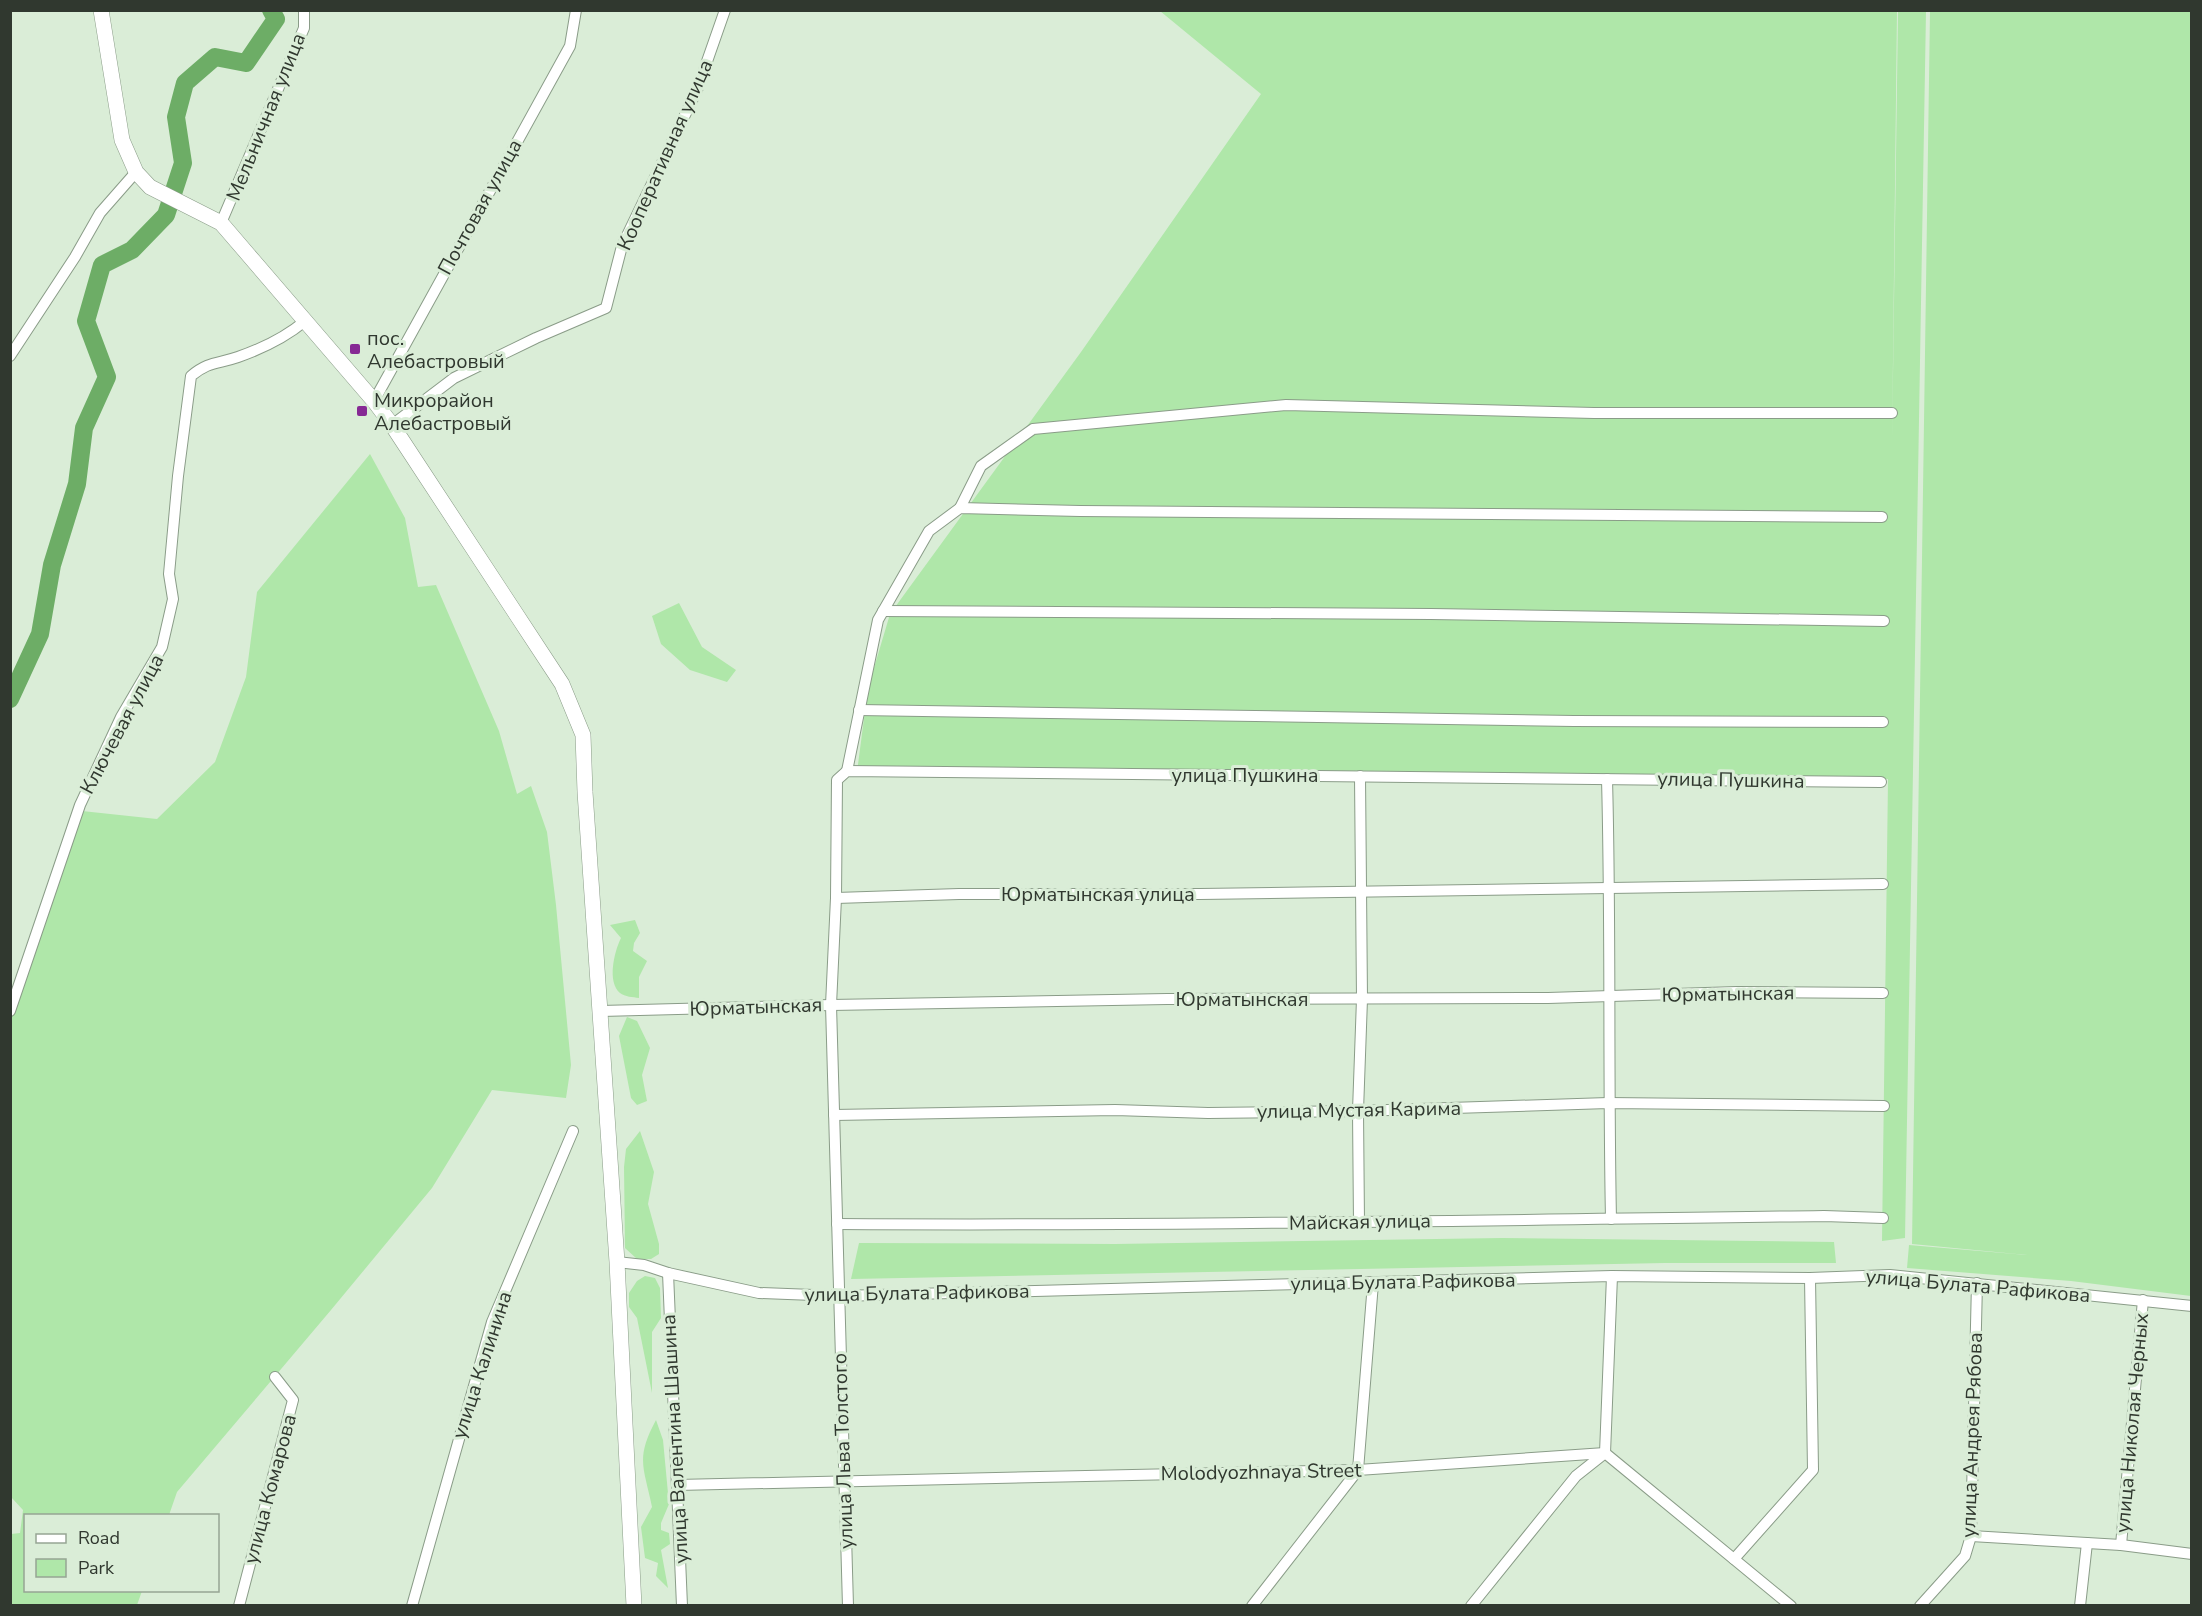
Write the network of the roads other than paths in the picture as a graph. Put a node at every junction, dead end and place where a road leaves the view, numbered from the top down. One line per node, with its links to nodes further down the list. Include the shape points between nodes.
1 (101, 10): 5 (street, via 122,140)
2 (304, 10): 6 (street, Мельничная улица, via 304,28)
3 (576, 10): 9 (street, Почтовая улица, via 570,46)
4 (725, 10): 11 (street, Кооперативная улица, via 697,90 622,246 606,308 454,378)
5 (136, 172): 6 (street, via 150,187); 8 (street, via 100,213)
6 (221, 223): 7 (street)
7 (305, 321): 9 (street); 30 (street, Ключевая улица, via 292,332 238,357 204,365 191,376 169,574 173,599 162,647 121,717 80,805)
8 (10, 356)
9 (374, 401): 11 (street)
10 (1892, 413): 12 (street, via 1594,413 1286,405 1033,429 981,466)
11 (392, 425): 31 (street, via 562,684 583,735)
12 (960, 508): 13 (street); 14 (street, via 929,531)
13 (1882, 517)
14 (883, 611): 15 (street); 16 (street)
15 (1884, 621)
16 (859, 710): 17 (street); 18 (street)
17 (1883, 722)
18 (847, 771): 19 (street, улица Пушкина); 25 (street, via 837,780)
19 (1360, 776): 20 (street, улица Пушкина); 24 (street)
20 (1607, 779): 21 (street, улица Пушкина); 23 (street)
21 (1881, 782)
22 (1883, 884): 23 (street, Юрматынская улица)
23 (1610, 888): 24 (street, Юрматынская улица); 27 (street)
24 (1360, 891): 25 (street, Юрматынская улица); 28 (street)
25 (836, 898): 29 (street)
26 (1883, 993): 27 (street, Юрматынская, via 1737,992)
27 (1610, 997): 28 (street, Юрматынская); 32 (street)
28 (1362, 999): 29 (street, Юрматынская); 34 (street)
29 (831, 1005): 31 (street, Юрматынская); 35 (street, улица Льва Толстого)
30 (10, 1011)
31 (601, 1011): 41 (street)
32 (1608, 1102): 33 (street, улица Мустая Карима); 34 (street, улица Мустая Карима); 38 (street)
33 (1884, 1106)
34 (1358, 1111): 35 (street, улица Мустая Карима); 39 (street)
35 (834, 1115): 40 (street, улица Льва Толстого)
36 (573, 1131): 61 (street, улица Калинина, via 492,1322)
37 (1883, 1218): 38 (street, Майская улица)
38 (1611, 1219): 39 (street, Майская улица)
39 (1359, 1223): 40 (street, Майская улица)
40 (837, 1224): 47 (street, улица Льва Толстого)
41 (617, 1262): 42 (street, улица Булата Рафикова); 62 (street)
42 (668, 1273): 47 (street, улица Булата Рафикова, via 759,1293); 54 (street, улица Валентина Шашина)
43 (1612, 1276): 44 (street, улица Булата Рафикова); 45 (street, улица Булата Рафикова); 51 (street)
44 (1810, 1278): 46 (street, улица Булата Рафикова, via 1890,1275); 59 (street, via 1812,1470)
45 (1373, 1283): 47 (street, улица Булата Рафикова); 52 (street)
46 (1977, 1283): 48 (street, улица Булата Рафикова); 55 (street, улица Андрея Рябова)
47 (839, 1296): 53 (street, улица Льва Толстого)
48 (2143, 1300): 49 (street, улица Булата Рафикова); 57 (street, улица Николая Черных)
49 (2192, 1306)
50 (275, 1377): 60 (street, улица Комарова, via 293,1400)
51 (1605, 1453): 52 (street, Molodyozhnaya Street); 59 (street); 66 (street, via 1576,1476)
52 (1358, 1470): 53 (street, Molodyozhnaya Street); 65 (street)
53 (844, 1481): 54 (street, Molodyozhnaya Street); 64 (street, улица Льва Толстого)
54 (677, 1485): 63 (street, улица Валентина Шашина)
55 (1971, 1536): 56 (street); 68 (street, улица Андрея Рябова, via 1965,1556)
56 (2087, 1543): 57 (street); 69 (street, улица Николая Черных)
57 (2121, 1545): 58 (street)
58 (2192, 1554)
59 (1734, 1559): 67 (street)
60 (239, 1605)
61 (412, 1605)
62 (634, 1605)
63 (682, 1605)
64 (848, 1605)
65 (1252, 1605)
66 (1471, 1605)
67 (1791, 1605)
68 (1920, 1605)
69 (2080, 1605)

